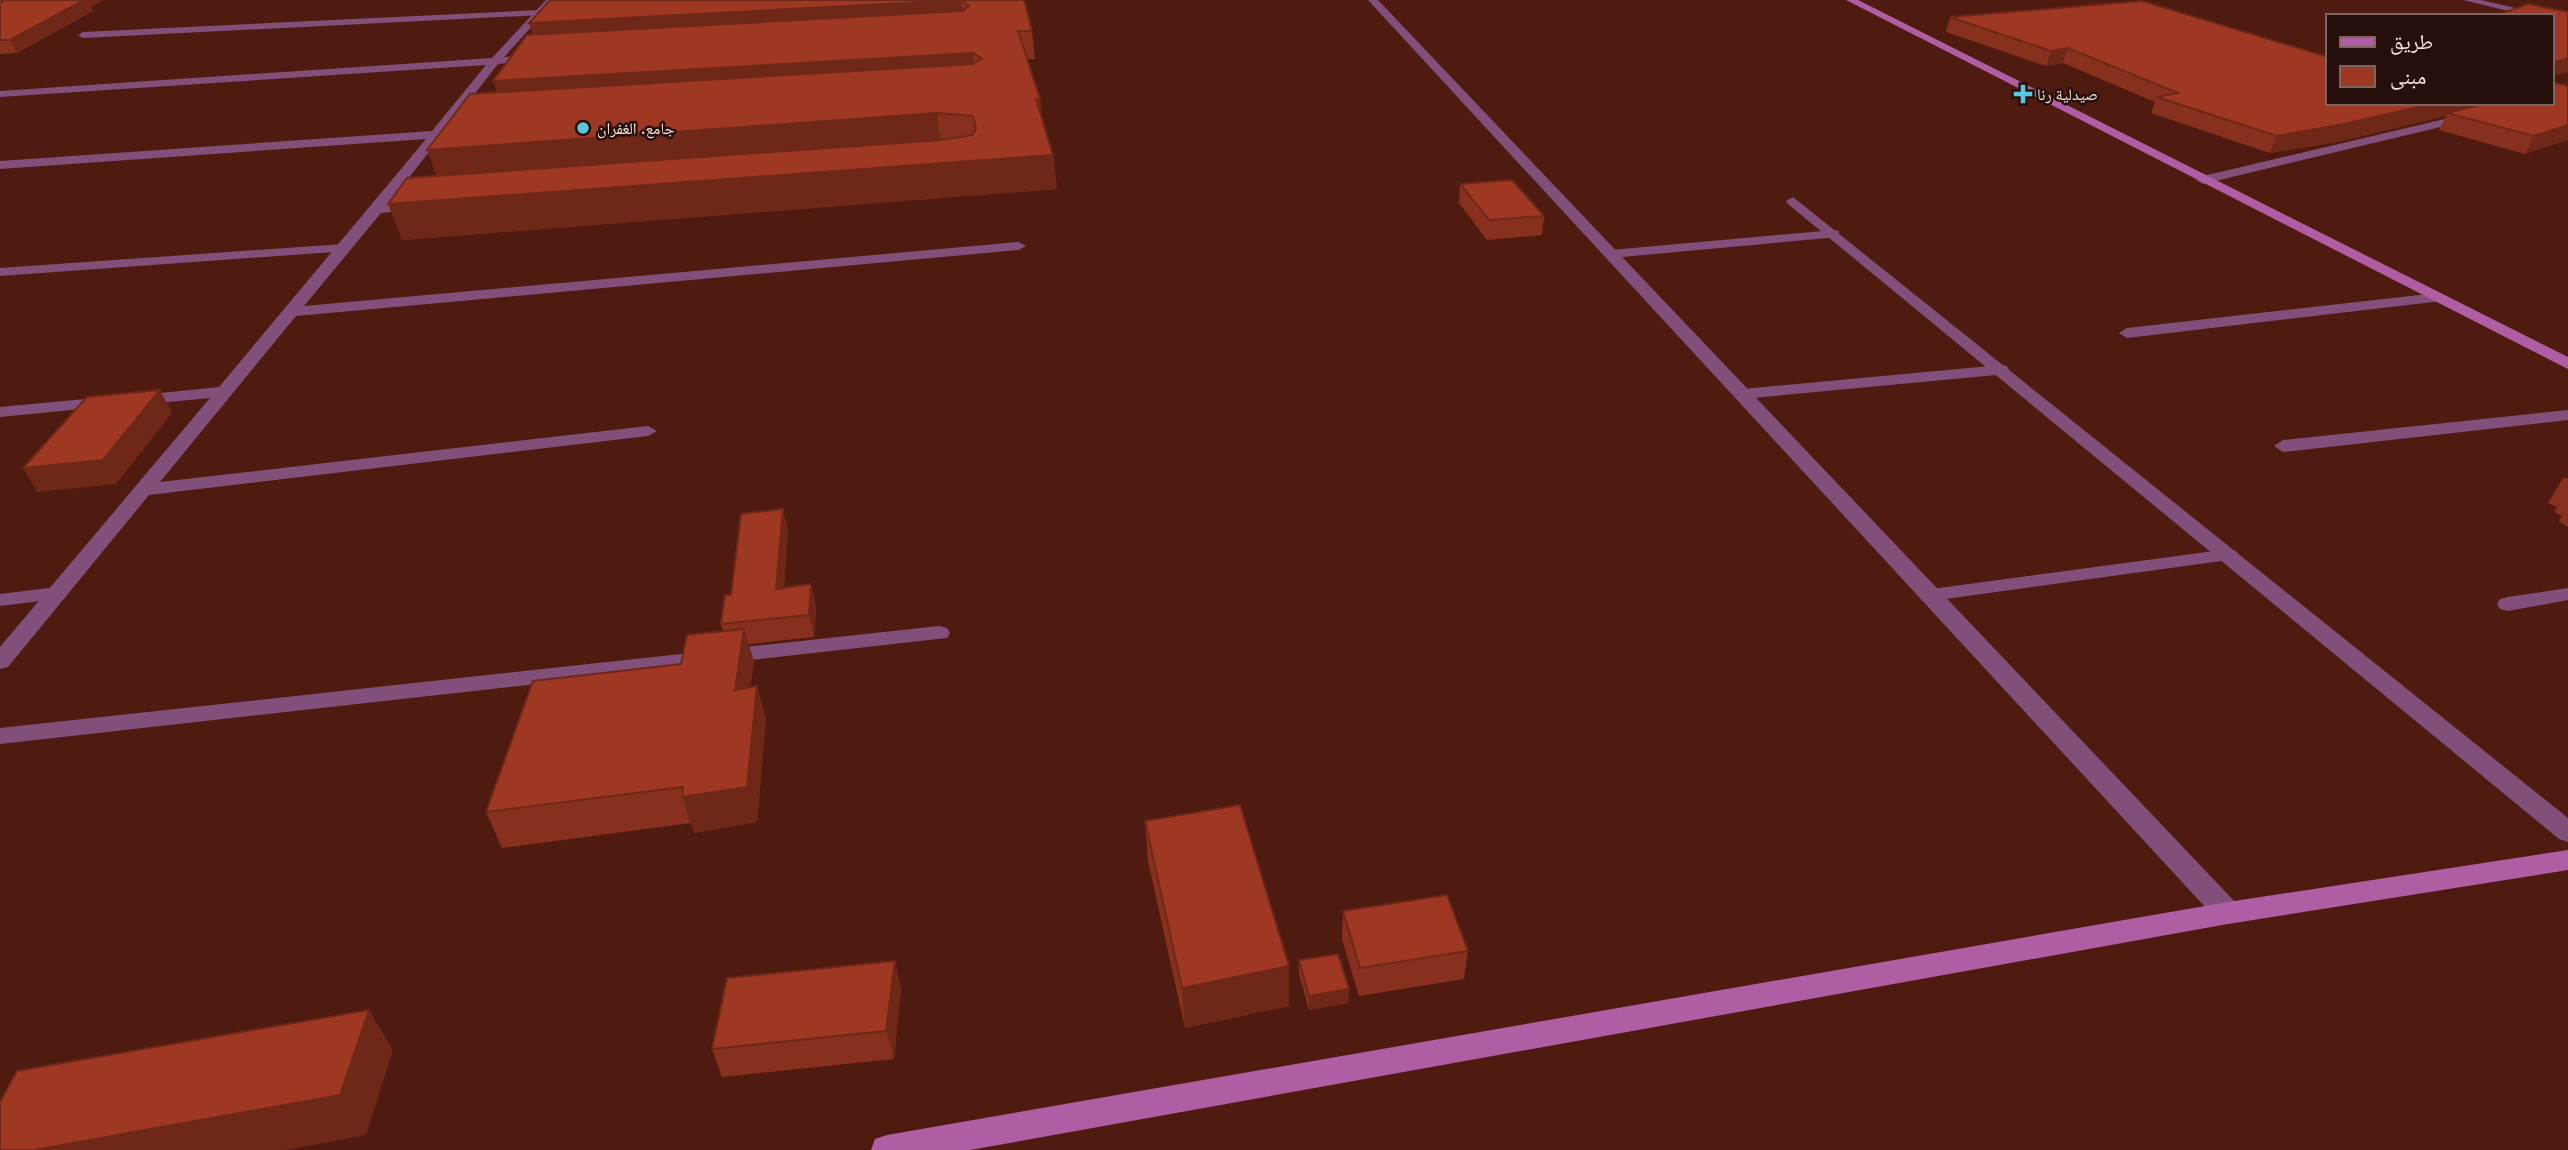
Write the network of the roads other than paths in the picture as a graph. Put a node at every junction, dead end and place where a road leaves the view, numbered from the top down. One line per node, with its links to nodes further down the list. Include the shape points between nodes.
1 (1373, 0): 22 (street)
2 (1851, 0): 13 (street)
3 (2468, 0): 5 (street)
4 (548, 6): 6 (street); 8 (street)
5 (2534, 14)
6 (83, 35)
7 (546, 57): 8 (street)
8 (493, 63): 9 (street); 11 (street, via 453,121)
9 (0, 94)
10 (2477, 116): 13 (street)
11 (434, 135): 12 (street); 15 (street)
12 (0, 165)
13 (2203, 180): 24 (street)
14 (444, 190): 15 (street)
15 (389, 194): 18 (street)
16 (1793, 201): 19 (street)
17 (431, 205): 18 (street)
18 (375, 209): 21 (street)
19 (1834, 234): 22 (street); 28 (street)
20 (1018, 246): 25 (street)
21 (343, 248): 23 (street); 25 (street)
22 (1611, 254): 30 (street)
23 (0, 272)
24 (2437, 298): 26 (street); 27 (street)
25 (289, 312): 29 (street)
26 (2127, 333)
27 (2568, 364)
28 (2001, 370): 30 (street); 36 (street)
29 (223, 392): 31 (street); 35 (street)
30 (1742, 394): 39 (street)
31 (0, 412)
32 (2568, 415): 34 (street)
33 (648, 431): 35 (street)
34 (2283, 446)
35 (143, 490): 37 (street)
36 (2229, 555): 39 (street); 45 (street)
37 (57, 593): 40 (street); 43 (street)
38 (2568, 594): 41 (street)
39 (1931, 595): 47 (street)
40 (0, 600)
41 (2508, 604)
42 (939, 633): 44 (street)
43 (0, 662)
44 (0, 736)
45 (2568, 832)
46 (2568, 860): 47 (street)
47 (2228, 913): 48 (street)
48 (887, 1150)

